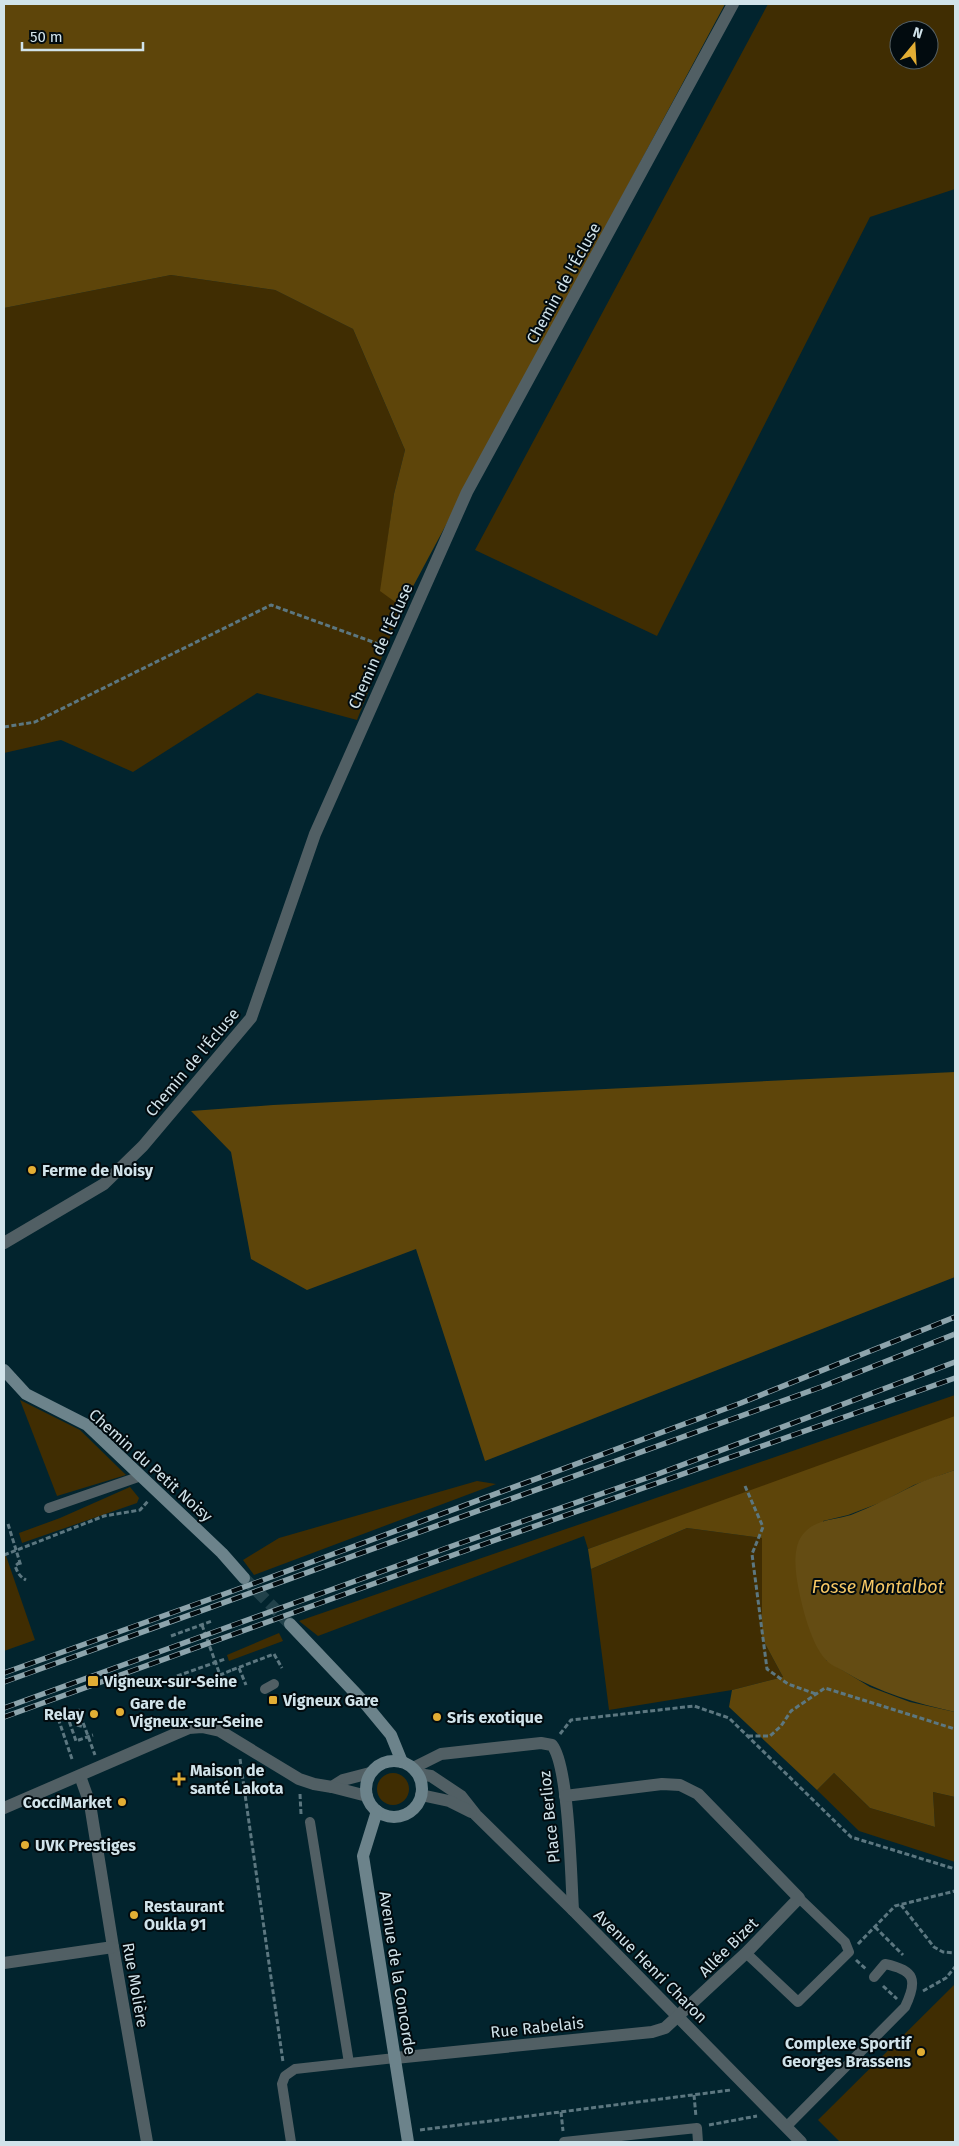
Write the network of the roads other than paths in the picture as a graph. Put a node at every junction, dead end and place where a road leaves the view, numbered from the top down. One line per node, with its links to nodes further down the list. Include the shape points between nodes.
1 (733, 4): 2 (street, Chemin de l'Écluse, via 467,492 314,834 251,1018 143,1146 104,1184)
2 (4, 1243)
3 (4, 1370): 4 (street, Chemin du Petit Noisy, via 26,1394 87,1425)
4 (141, 1476): 5 (lane); 6 (street, Chemin du Petit Noisy)
5 (48, 1508)
6 (244, 1578)
7 (290, 1624): 8 (street, via 362,1700 391,1735)
8 (411, 1768): 9 (street, via 384,1762); 12 (street, via 422,1784); 14 (street, Place Berlioz, via 441,1754 552,1744 559,1755); 17 (street, Avenue Henri Charon, via 453,1789)
9 (370, 1773): 11 (street); 13 (street)
10 (80, 1776): 11 (street, via 189,1728 202,1727 220,1731 299,1779); 15 (street); 21 (street, Rue Molière, via 90,1804)
11 (332, 1787): 13 (street)
12 (422, 1795): 16 (street, via 419,1803 407,1814 392,1817); 17 (street, Avenue Henri Charon, via 449,1801)
13 (367, 1796): 16 (street)
14 (565, 1796): 19 (street, via 662,1784 680,1785 698,1794); 20 (street, Place Berlioz)
15 (4, 1808)
16 (377, 1811): 26 (street, Avenue de la Concorde, via 363,1856)
17 (476, 1815): 20 (street, Avenue Henri Charon)
18 (310, 1822): 27 (lane)
19 (799, 1898): 22 (street, Allée Bizet); 22 (lane, via 845,1942 849,1952 798,2002)
20 (573, 1910): 25 (street, Avenue Henri Charon)
21 (112, 1946): 23 (street); 30 (street, Rue Molière)
22 (746, 1953): 25 (street, Allée Bizet)
23 (4, 1963)
24 (874, 1976): 28 (lane, via 885,1964 902,1968 911,1977 913,1991 907,2002)
25 (678, 2017): 26 (street, Rue Rabelais, via 665,2028 652,2032); 28 (street, Avenue Henri Charon)
26 (395, 2058): 27 (lane); 29 (street, Avenue de la Concorde)
27 (349, 2063): 31 (lane, via 289,2071 282,2084)
28 (786, 2126): 34 (street, Avenue Henri Charon)
29 (408, 2137)
30 (147, 2142)
31 (291, 2142)
32 (564, 2142): 33 (lane, via 697,2128)
33 (698, 2142)
34 (801, 2142)

